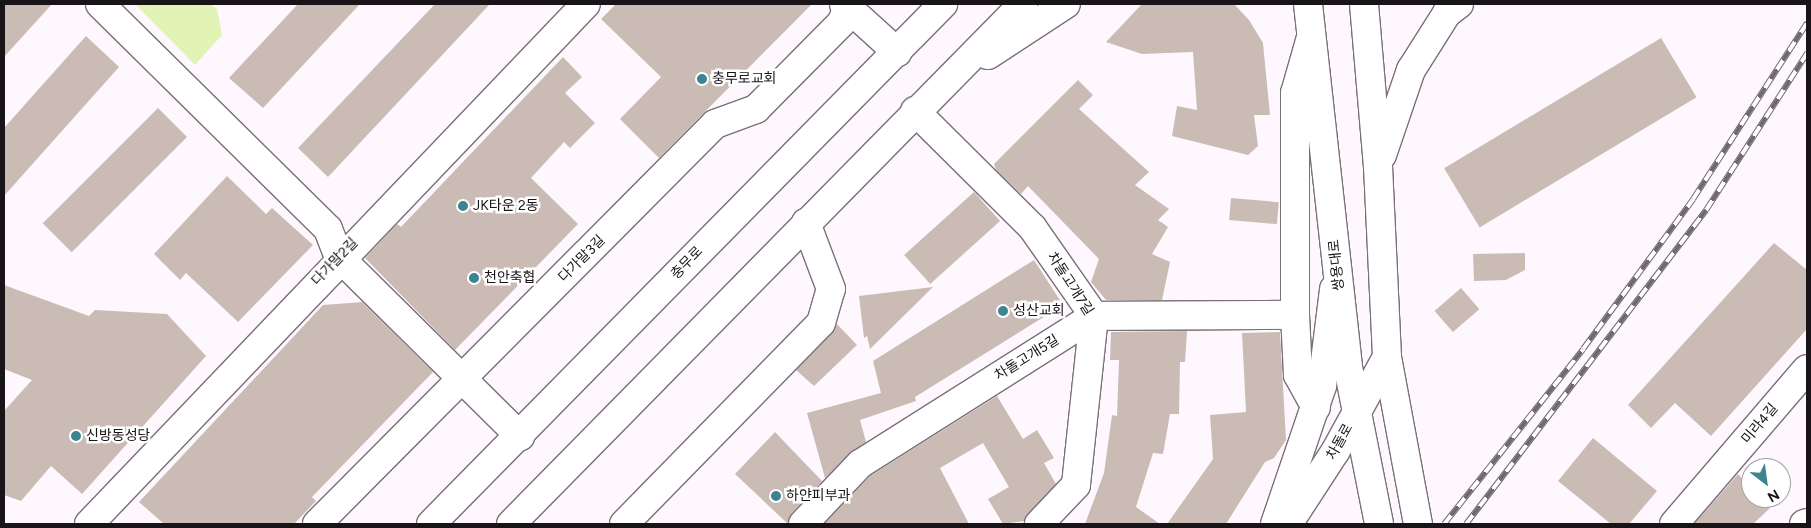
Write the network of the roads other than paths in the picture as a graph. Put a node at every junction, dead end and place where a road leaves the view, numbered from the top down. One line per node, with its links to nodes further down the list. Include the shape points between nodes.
1 (100, 4): 17 (street, via 328,228)
2 (586, 4): 17 (street, 다가말2길)
3 (1023, 4): 13 (street)
4 (1066, 4): 13 (street)
5 (1297, 4): 11 (street)
6 (1308, 4): 11 (street, 쌍용대로)
7 (1364, 4): 15 (street)
8 (1460, 4): 15 (street, via 1447,13 1411,70)
9 (847, 5): 12 (street); 23 (street, 다가말3길, via 842,22 756,109 715,124)
10 (941, 6): 12 (street, 충무로)
11 (1312, 37): 18 (street, 쌍용대로); 19 (street, via 1295,94)
12 (897, 52): 26 (street, 충무로)
13 (942, 84): 14 (street)
14 (915, 111): 16 (street); 20 (street, 차돌고개7길, via 1032,227)
15 (1378, 166): 21 (street)
16 (806, 224): 32 (street); 33 (street, via 831,289 821,323)
17 (339, 257): 23 (street); 29 (street, 다가말2길)
18 (1337, 268): 24 (street); 25 (street, 쌍용대로)
19 (1295, 315): 20 (street); 24 (street, via 1298,375)
20 (1094, 316): 34 (street, 차돌고개5길, via 860,464); 35 (street, 차돌고개7길, via 1076,485)
21 (1387, 356): 25 (street, 차돌로); 39 (street)
22 (1807, 369): 27 (street, 미라4길)
23 (463, 380): 26 (street); 30 (street, 다가말3길)
24 (1316, 407): 36 (street)
25 (1355, 415): 37 (street, 차돌로); 38 (street, 쌍용대로)
26 (520, 436): 31 (street, 충무로)
27 (1678, 523)
28 (1807, 523): 40 (street)
29 (89, 524)
30 (317, 524)
31 (432, 524)
32 (511, 524)
33 (624, 524)
34 (803, 524)
35 (1039, 524)
36 (1275, 524)
37 (1288, 524)
38 (1379, 524)
39 (1418, 524)
40 (1804, 524)

